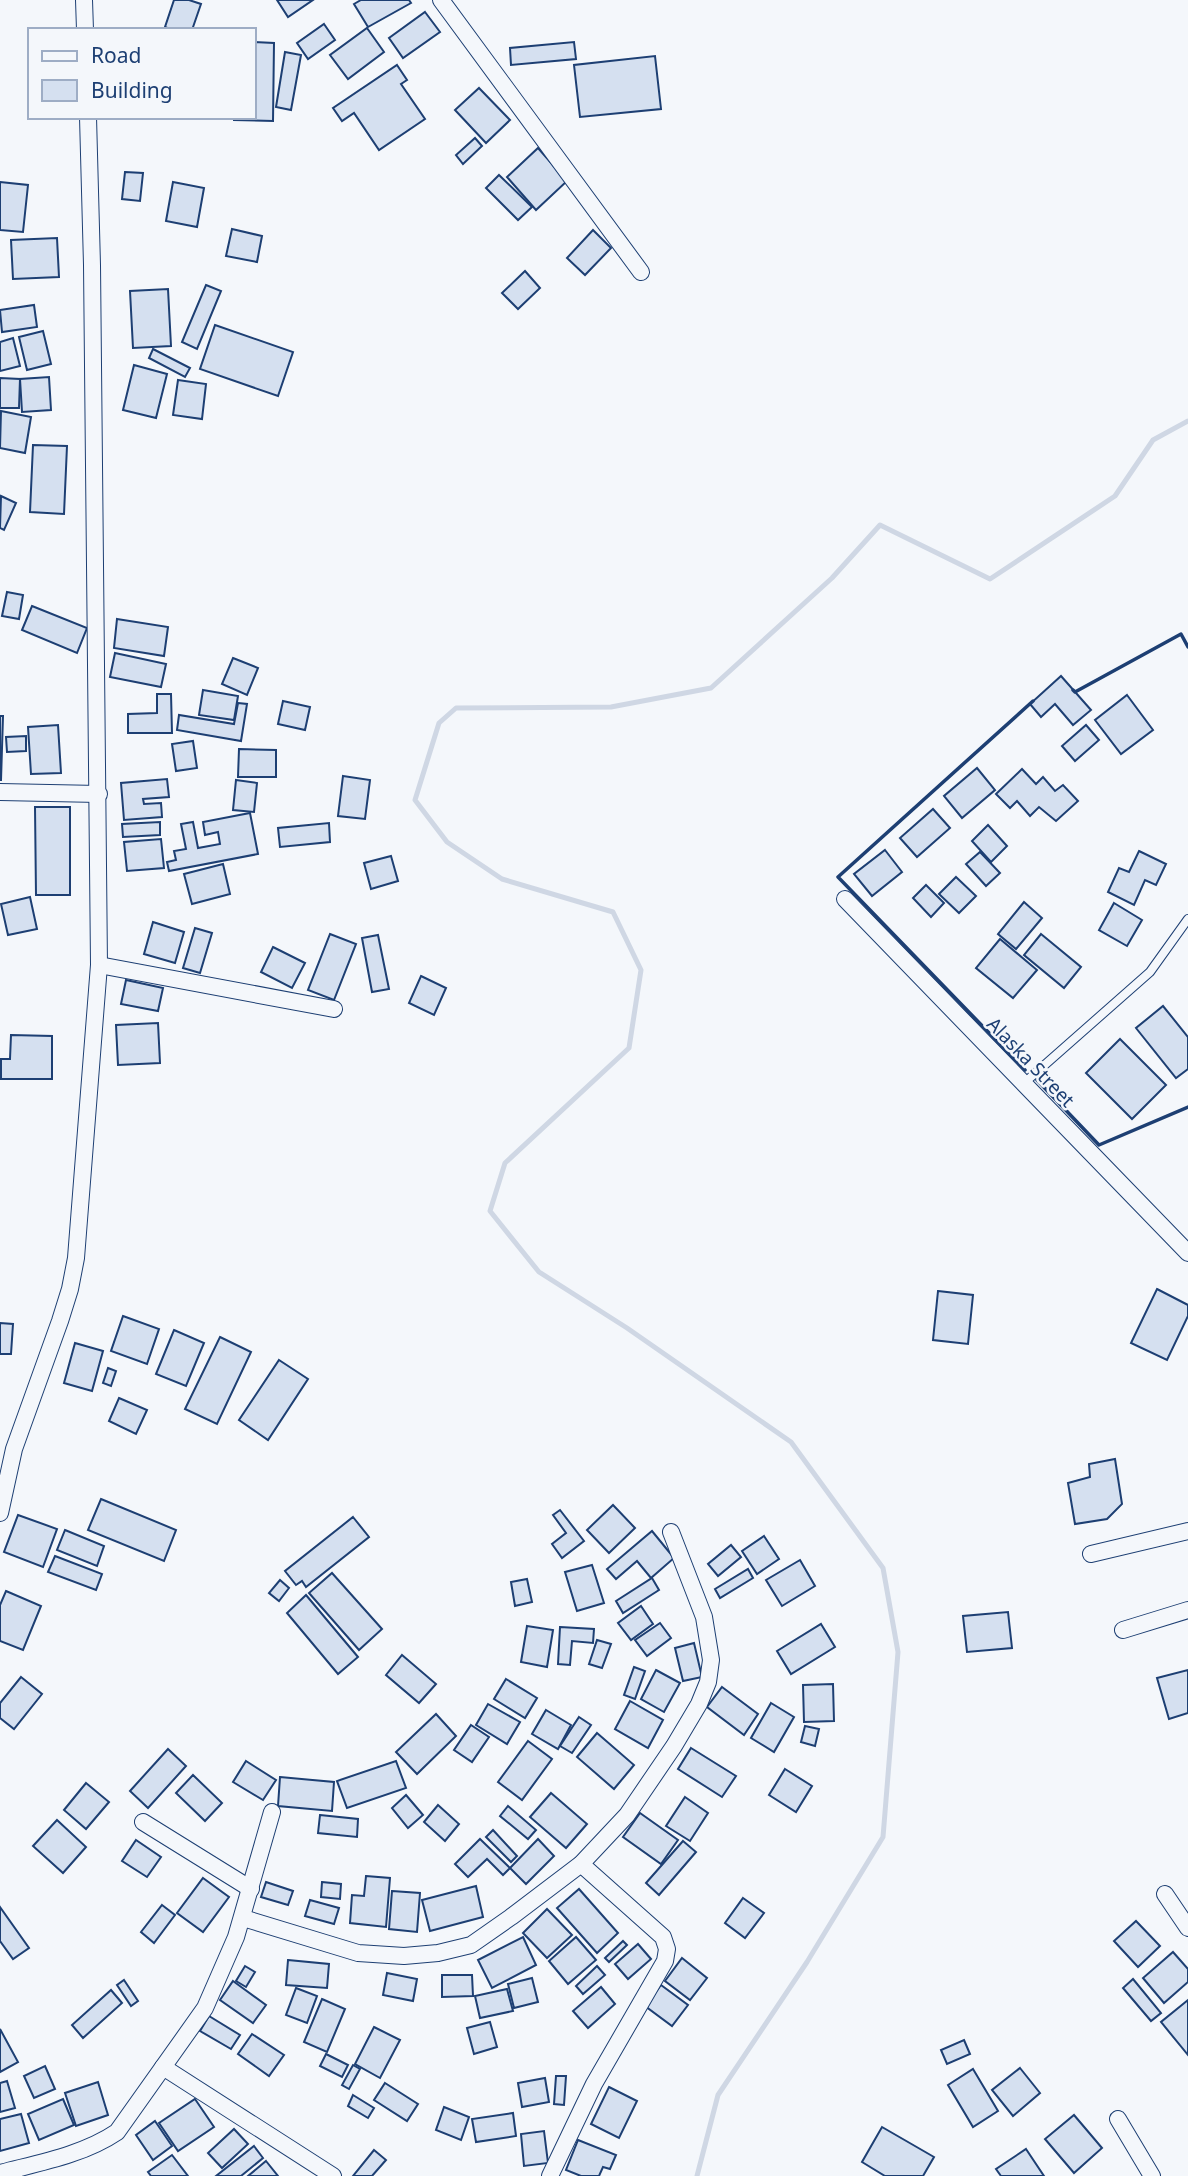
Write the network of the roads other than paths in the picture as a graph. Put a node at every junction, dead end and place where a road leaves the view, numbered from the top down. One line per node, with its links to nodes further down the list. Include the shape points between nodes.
1 (84, 0): 3 (street)
2 (441, 0): 5 (street)
3 (85, 28)
4 (88, 119): 7 (street)
5 (641, 272)
6 (0, 792): 7 (street)
7 (99, 794): 10 (street)
8 (845, 899): 12 (street, Alaska Street)
9 (1188, 919): 12 (lane, via 1150,972)
10 (99, 965): 11 (street); 14 (street, via 76,1258 60,1321)
11 (334, 1009)
12 (1023, 1084): 13 (street, Alaska Street)
13 (1188, 1253)
14 (7, 1450): 15 (street)
15 (0, 1513)
16 (1188, 1531): 18 (street)
17 (671, 1532): 23 (street, via 704,1617 711,1660 708,1682 674,1746 627,1815)
18 (1091, 1554)
19 (1188, 1610): 20 (street)
20 (1123, 1630)
21 (272, 1812): 24 (street)
22 (143, 1822): 24 (street)
23 (580, 1864): 26 (street, via 471,1945 438,1953 358,1953); 32 (street, via 663,1937 667,1949 665,1961 594,2084)
24 (251, 1889): 26 (street)
25 (1164, 1894): 27 (street)
26 (243, 1918): 28 (street, via 205,2008)
27 (1188, 1928)
28 (163, 2067): 30 (street, via 108,2138); 31 (street)
29 (1118, 2119): 33 (street)
30 (0, 2174)
31 (333, 2176)
32 (550, 2176)
33 (1152, 2176)

